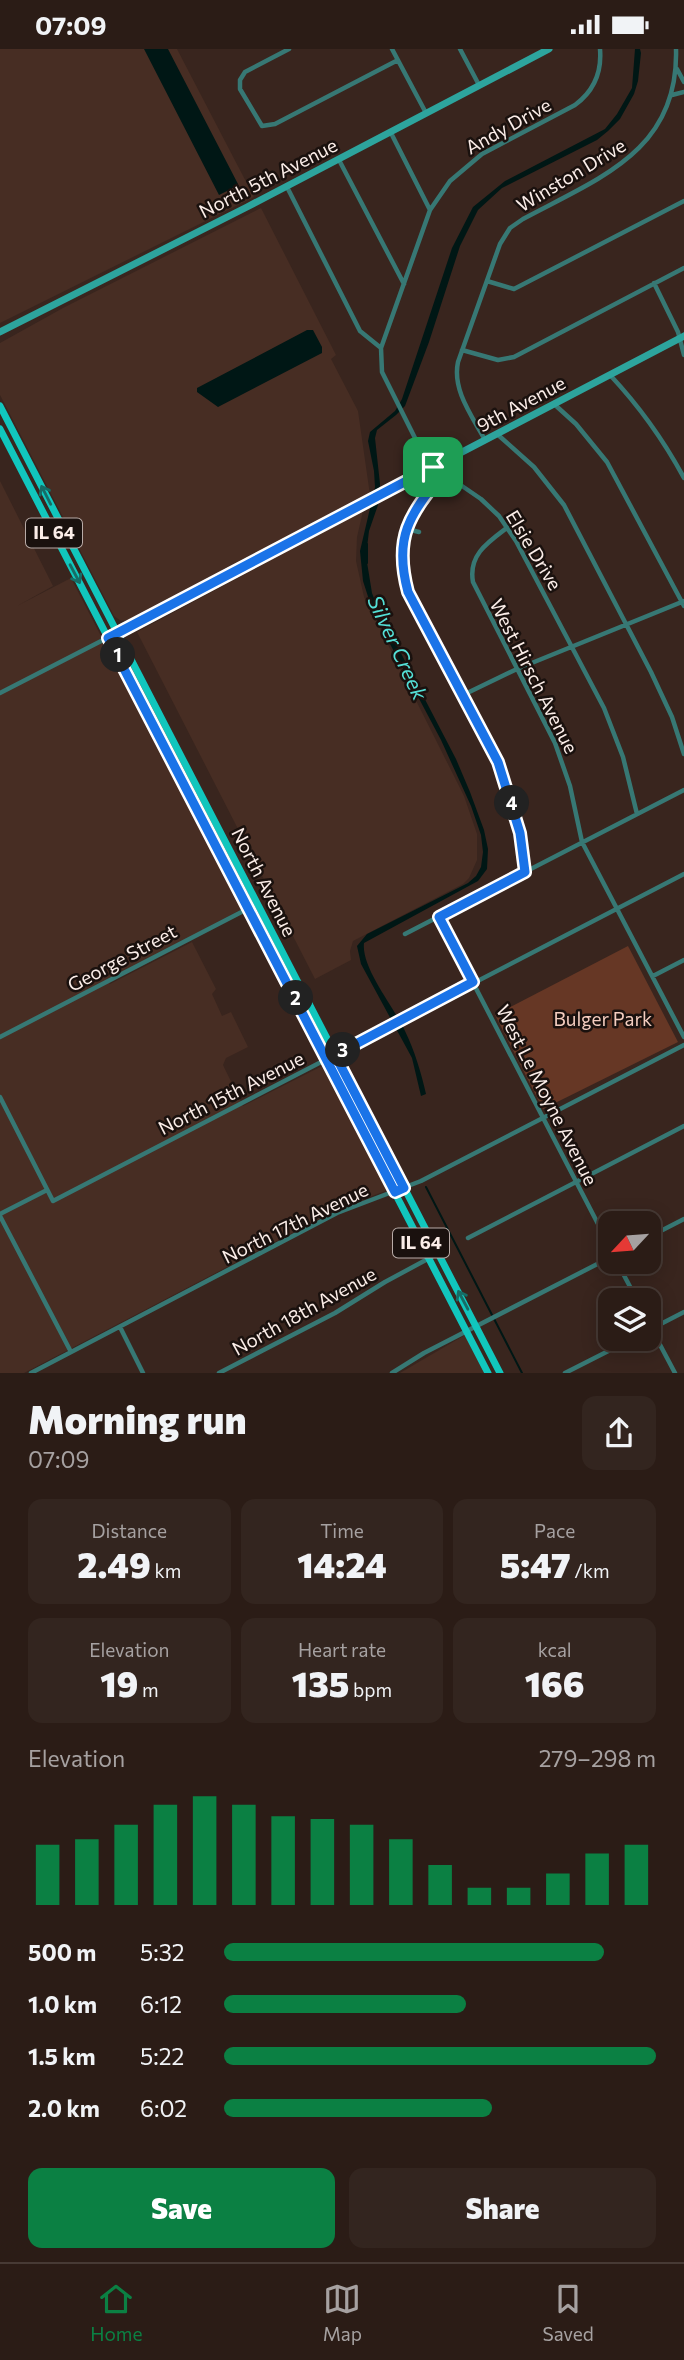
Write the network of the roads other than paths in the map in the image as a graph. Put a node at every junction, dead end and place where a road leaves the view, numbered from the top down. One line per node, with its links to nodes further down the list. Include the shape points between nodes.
1 (289, 49): 8 (street, via 242,75 240,89 262,126)
2 (392, 49): 8 (street)
3 (460, 49): 11 (street)
4 (549, 49): 7 (street, North 5th Avenue)
5 (600, 49): 19 (street, Andy Drive, via 598,75 586,97 482,154 450,181)
6 (677, 49): 9 (street, Winston Drive)
7 (532, 53): 11 (street, North 5th Avenue)
8 (398, 60): 14 (street)
9 (677, 68): 10 (street); 13 (street, Winston Drive)
10 (684, 82)
11 (479, 86): 14 (street, North 5th Avenue)
12 (684, 92): 13 (street)
13 (672, 95): 21 (street, Winston Drive, via 656,130 628,160 510,228)
14 (426, 113): 15 (street, North 5th Avenue)
15 (390, 132): 16 (street, North 5th Avenue); 19 (street)
16 (338, 159): 17 (street, North 5th Avenue); 23 (street)
17 (286, 186): 24 (street, North 5th Avenue); 26 (street, via 360,331)
18 (684, 201): 21 (street, via 514,289)
19 (430, 210): 23 (street, Andy Drive)
20 (684, 268): 22 (street)
21 (487, 281): 27 (street, Winston Drive)
22 (654, 283): 25 (street); 27 (street, via 514,357 498,360)
23 (404, 284): 26 (street, Andy Drive)
24 (0, 332)
25 (682, 342): 28 (street); 29 (street, 9th Avenue)
26 (381, 348): 35 (street, Elsie Drive, via 382,372)
27 (462, 350): 34 (street, Winston Drive, via 458,387)
28 (684, 355)
29 (610, 375): 30 (street, 9th Avenue); 37 (street, via 658,432)
30 (554, 404): 33 (street, 9th Avenue); 41 (street, via 607,462)
31 (0, 406): 43 (main road, North Avenue / IL 64, one-way to 31)
32 (0, 429): 44 (main road, North Avenue / IL 64, one-way to 44)
33 (497, 434): 34 (street, 9th Avenue); 42 (street, via 554,491)
34 (485, 440): 35 (street, 9th Avenue)
35 (433, 467): 36 (street, Elsie Drive); 43 (street, 9th Avenue)
36 (443, 473): 38 (street, Elsie Drive, via 481,499); 39 (street, via 411,516)
37 (684, 478)
38 (508, 527): 45 (street, Elsie Drive); 46 (street, West Hirsch Avenue, via 477,554 471,574)
39 (407, 529): 40 (street); 48 (street, via 402,558 408,592)
40 (419, 532)
41 (683, 603): 42 (street)
42 (627, 624): 45 (street); 49 (street, via 672,717)
43 (117, 633): 44 (street, 9th Avenue); 55 (main road, North Avenue / IL 64)
44 (108, 638): 47 (street, 9th Avenue); 56 (main road, North Avenue / IL 64)
45 (572, 647): 46 (street); 51 (street, Elsie Drive, via 617,740)
46 (517, 669): 48 (street); 52 (street, West Hirsch Avenue, via 561,757)
47 (0, 693)
48 (463, 695): 53 (street, via 509,791)
49 (684, 754)
50 (684, 790): 51 (street)
51 (637, 814): 52 (street)
52 (582, 842): 53 (street); 57 (street, West Hirsch Avenue)
53 (525, 872): 58 (street)
54 (684, 874): 57 (street, North 15th Avenue)
55 (257, 903): 56 (street, George Street); 66 (main road, North Avenue / IL 64)
56 (248, 908): 64 (street, George Street); 67 (main road, North Avenue / IL 64)
57 (618, 909): 61 (street, West Hirsch Avenue); 62 (street, North 15th Avenue)
58 (439, 917): 59 (street); 62 (street, West Le Moyne Avenue)
59 (404, 934)
60 (684, 960): 61 (street)
61 (653, 976): 63 (street, West Hirsch Avenue)
62 (473, 982): 66 (street, North 15th Avenue); 69 (street, West Le Moyne Avenue)
63 (684, 1037)
64 (0, 1038)
65 (684, 1045): 69 (street, North 17th Avenue)
66 (335, 1055): 67 (street, North 15th Avenue); 72 (main road, North Avenue / IL 64)
67 (326, 1059): 73 (street, North 15th Avenue, via 53,1201); 74 (main road, North Avenue / IL 64)
68 (0, 1097): 73 (street)
69 (543, 1118): 71 (street, West Le Moyne Avenue); 72 (street, North 17th Avenue)
70 (684, 1126): 71 (street)
71 (576, 1183): 77 (street, West Le Moyne Avenue); 79 (street)
72 (404, 1188): 74 (street, North 17th Avenue); 80 (main road, North Avenue / IL 64)
73 (47, 1189): 75 (street)
74 (395, 1192): 81 (main road, North Avenue / IL 64); 86 (street, North 17th Avenue, via 337,1213)
75 (0, 1215): 90 (street)
76 (684, 1219): 78 (street)
77 (598, 1224)
78 (662, 1230)
79 (468, 1238)
80 (438, 1253): 81 (street, North 18th Avenue); 85 (main road, North Avenue / IL 64, one-way to 80)
81 (429, 1258): 87 (main road, North Avenue / IL 64); 93 (street, North 18th Avenue, via 335,1314)
82 (598, 1264): 85 (street)
83 (684, 1312): 84 (street)
84 (661, 1322)
85 (476, 1326): 87 (street); 96 (main road, North Avenue / IL 64)
86 (120, 1327): 90 (street, North 17th Avenue); 92 (street)
87 (466, 1331): 94 (street); 95 (main road, North Avenue / IL 64)
88 (661, 1347): 98 (street)
89 (608, 1351): 97 (street)
90 (71, 1352): 91 (street, North 17th Avenue)
91 (32, 1373)
92 (143, 1373)
93 (219, 1373)
94 (392, 1373)
95 (488, 1373)
96 (500, 1373)
97 (565, 1373)
98 (675, 1373)

